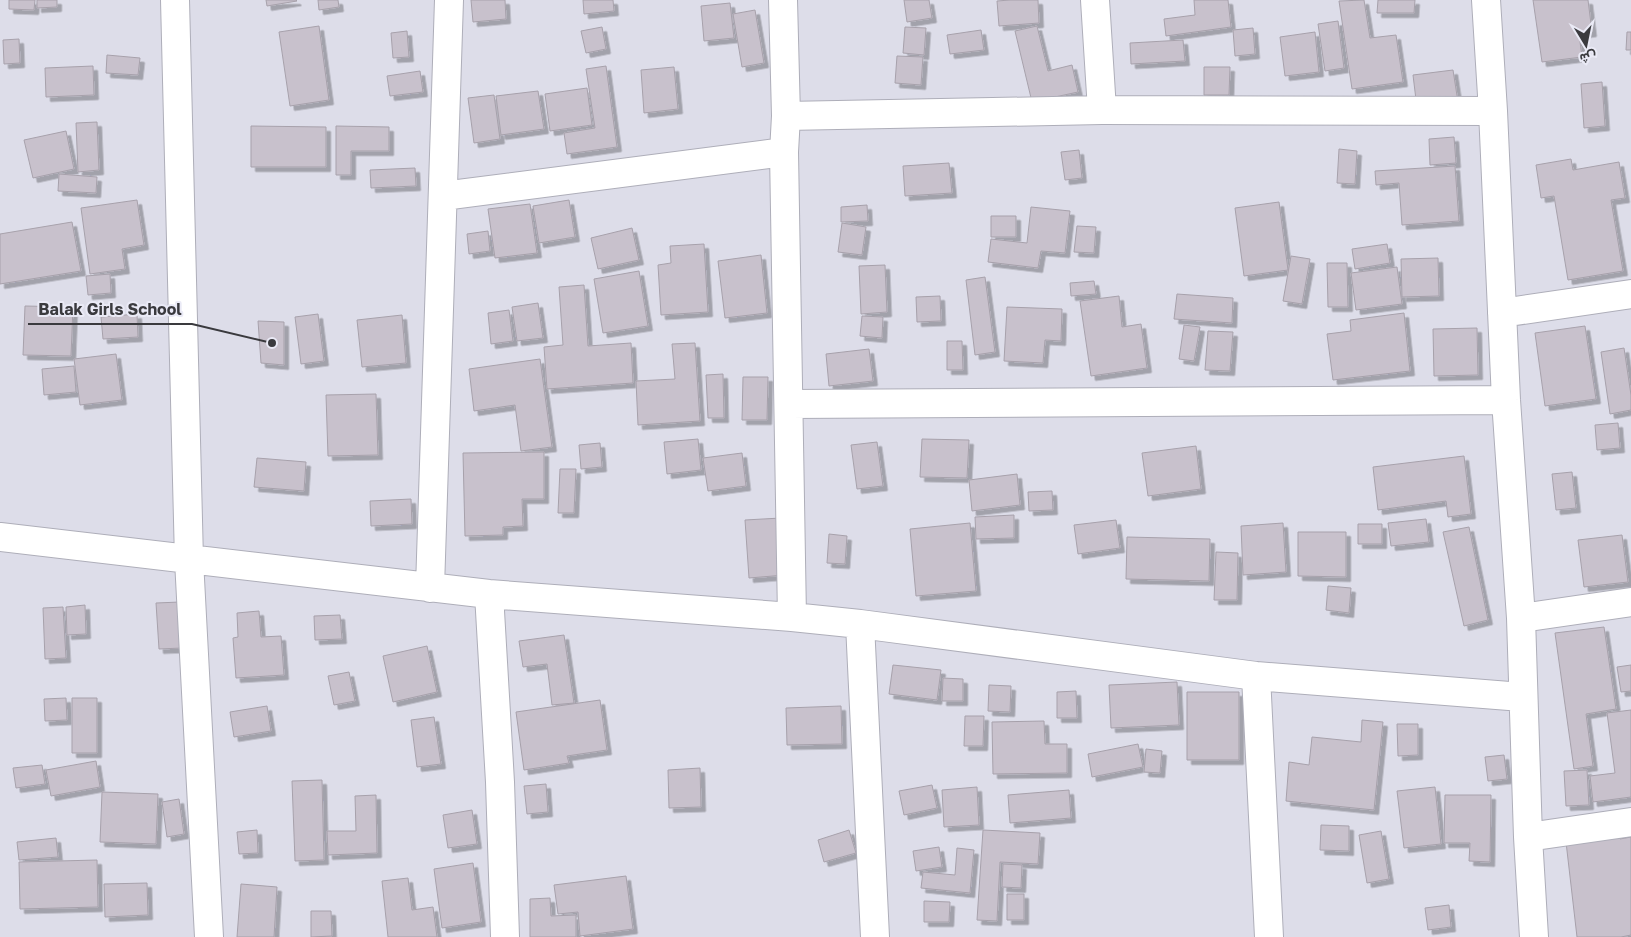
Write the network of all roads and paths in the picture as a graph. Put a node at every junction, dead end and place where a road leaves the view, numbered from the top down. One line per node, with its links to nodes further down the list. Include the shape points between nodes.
1 (175, 0): 16 (street)
2 (449, 0): 10 (street)
3 (783, 0): 8 (street)
4 (1095, 0): 6 (street)
5 (1486, 0): 7 (street)
6 (1102, 110): 7 (street); 8 (street)
7 (1493, 111): 12 (street)
8 (786, 116): 9 (street)
9 (784, 152): 10 (street); 14 (street)
10 (442, 196): 17 (street)
11 (1631, 294): 12 (street)
12 (1502, 313): 13 (street)
13 (1506, 400): 14 (street); 21 (street)
14 (789, 404): 20 (street)
15 (0, 537): 16 (street)
16 (189, 560): 17 (street); 27 (street)
17 (430, 588): 18 (street)
18 (489, 594): 20 (street); 28 (street)
19 (1631, 602): 21 (street)
20 (792, 617): 22 (street)
21 (1520, 618): 24 (street)
22 (860, 624): 23 (street); 29 (street)
23 (1256, 676): 24 (street); 30 (street)
24 (1522, 697): 26 (street)
25 (1631, 822): 26 (street)
26 (1528, 837): 31 (street)
27 (209, 937)
28 (505, 937)
29 (875, 937)
30 (1269, 937)
31 (1534, 937)

